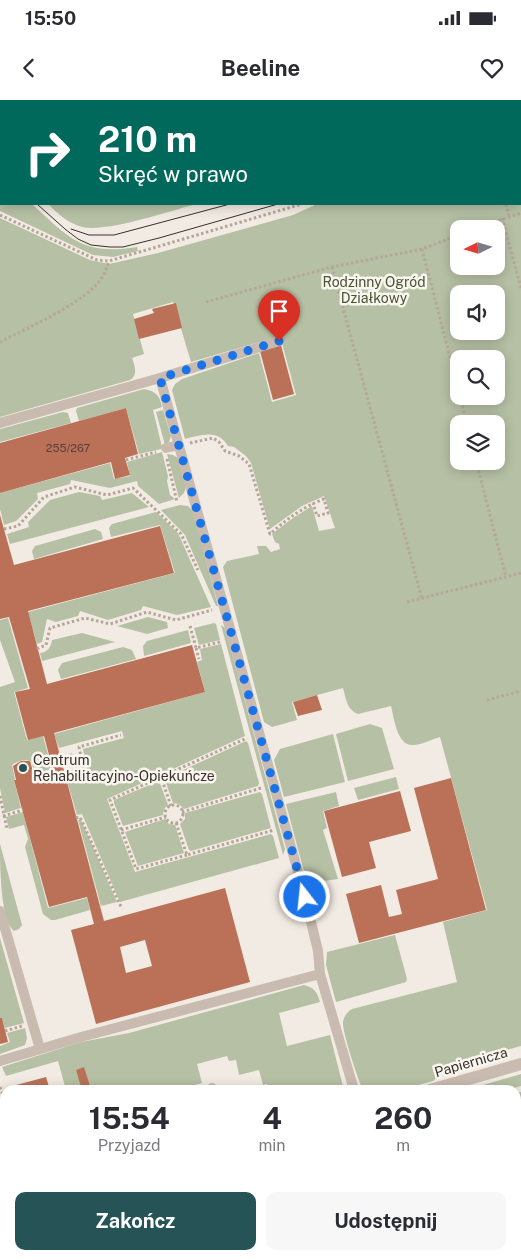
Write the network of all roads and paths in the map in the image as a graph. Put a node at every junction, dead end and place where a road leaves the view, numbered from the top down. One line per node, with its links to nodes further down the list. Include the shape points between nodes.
1 (296, 205): 10 (path)
2 (506, 205): 5 (path)
3 (521, 213): 5 (path)
4 (0, 215): 10 (path, via 97,260)
5 (509, 216): 6 (path)
6 (502, 218): 7 (path); 12 (path)
7 (497, 220)
8 (450, 238): 9 (path)
9 (422, 249): 11 (path); 16 (path)
10 (109, 261): 15 (path, via 103,276 75,302)
11 (332, 267): 13 (path); 29 (path)
12 (521, 288)
13 (206, 302)
14 (279, 341): 17 (lane)
15 (0, 342)
16 (450, 357)
17 (160, 378): 18 (lane); 19 (lane)
18 (0, 424)
19 (179, 445): 20 (lane); 24 (path, via 213,438 225,451 246,461 270,534); 62 (lane, via 305,897)
20 (165, 452): 21 (path); 23 (path)
21 (126, 460)
22 (478, 470): 28 (path)
23 (177, 502)
24 (313, 503): 24 (path, via 324,499 328,513 317,516)
25 (4, 529): 26 (path, via 18,526 44,497 75,488 107,494 133,488 181,534)
26 (199, 572)
27 (521, 573): 28 (path)
28 (506, 577): 29 (path)
29 (422, 598): 30 (path)
30 (407, 602)
31 (214, 606): 35 (path, via 215,610 176,620 147,612 110,624 85,618 50,628 46,645)
32 (190, 626): 34 (path)
33 (223, 641): 34 (path)
34 (196, 648): 36 (path)
35 (38, 649)
36 (199, 659)
37 (521, 691): 38 (path)
38 (487, 700)
39 (121, 735): 41 (path, via 78,747 84,770 77,773 71,755)
40 (251, 746): 42 (path, via 249,737)
41 (60, 758)
42 (162, 777): 47 (path); 56 (path, via 110,800)
43 (260, 779): 44 (path)
44 (263, 788): 46 (path); 49 (path)
45 (0, 796): 50 (path)
46 (265, 796)
47 (171, 806): 49 (path); 51 (path, via 166,810)
48 (23, 810): 50 (path)
49 (182, 812): 54 (path, via 182,818)
50 (3, 816): 55 (path)
51 (166, 817): 54 (path); 56 (path)
52 (76, 818): 60 (path, via 80,817)
53 (272, 822): 57 (path)
54 (176, 823): 59 (path)
55 (7, 829)
56 (121, 830): 59 (path, via 136,870)
57 (274, 830): 58 (path); 59 (path)
58 (276, 838)
59 (187, 855)
60 (122, 909)
61 (0, 911): 63 (lane)
62 (320, 974): 63 (lane); 66 (lane)
63 (40, 1049): 64 (lane)
64 (0, 1061)
65 (521, 1064): 67 (street, Papiernicza)
66 (353, 1085)
67 (448, 1085)

